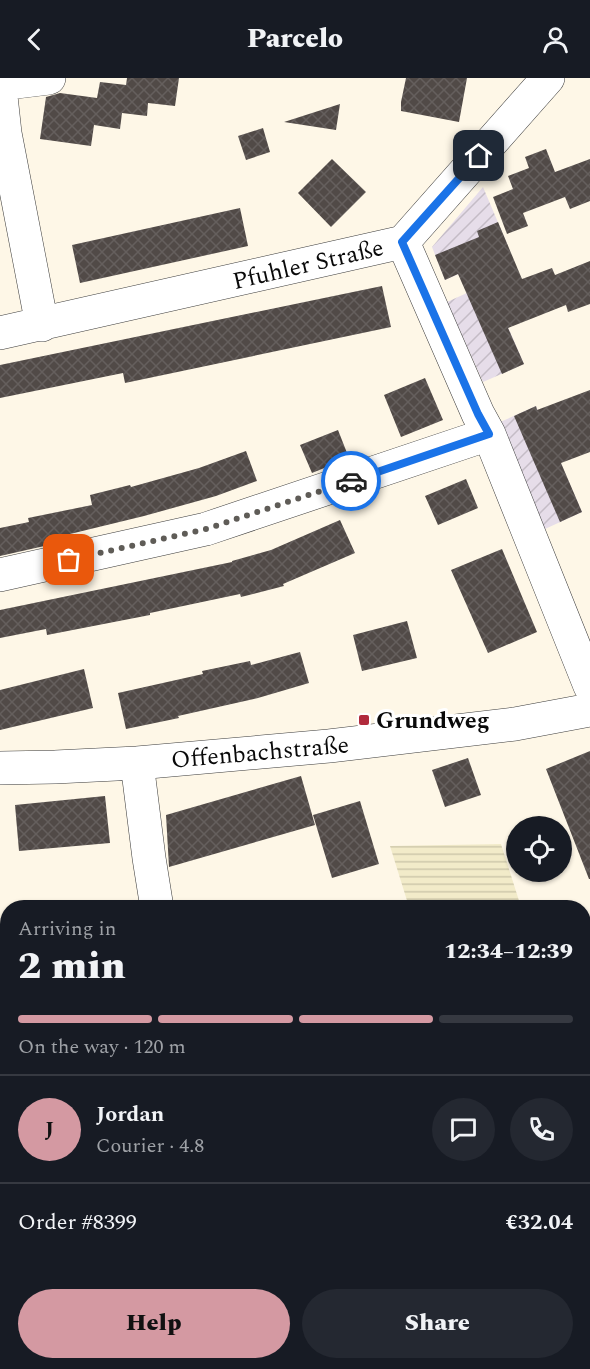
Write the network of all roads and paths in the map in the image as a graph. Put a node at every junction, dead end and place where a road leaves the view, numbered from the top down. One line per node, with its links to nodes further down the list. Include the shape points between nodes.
1 (49, 78): 3 (street)
2 (548, 78): 4 (street, Pfuhler Straße)
3 (0, 85): 5 (street, via 5,133)
4 (402, 242): 5 (street, Pfuhler Straße); 7 (street)
5 (42, 325): 6 (street, Pfuhler Straße)
6 (0, 333)
7 (489, 434): 8 (street, via 206,529); 9 (street)
8 (0, 575)
9 (590, 686)
10 (590, 710): 11 (street, Offenbachstraße, via 515,724 339,745)
11 (137, 763): 12 (street, Offenbachstraße); 13 (street)
12 (0, 768)
13 (156, 900)

